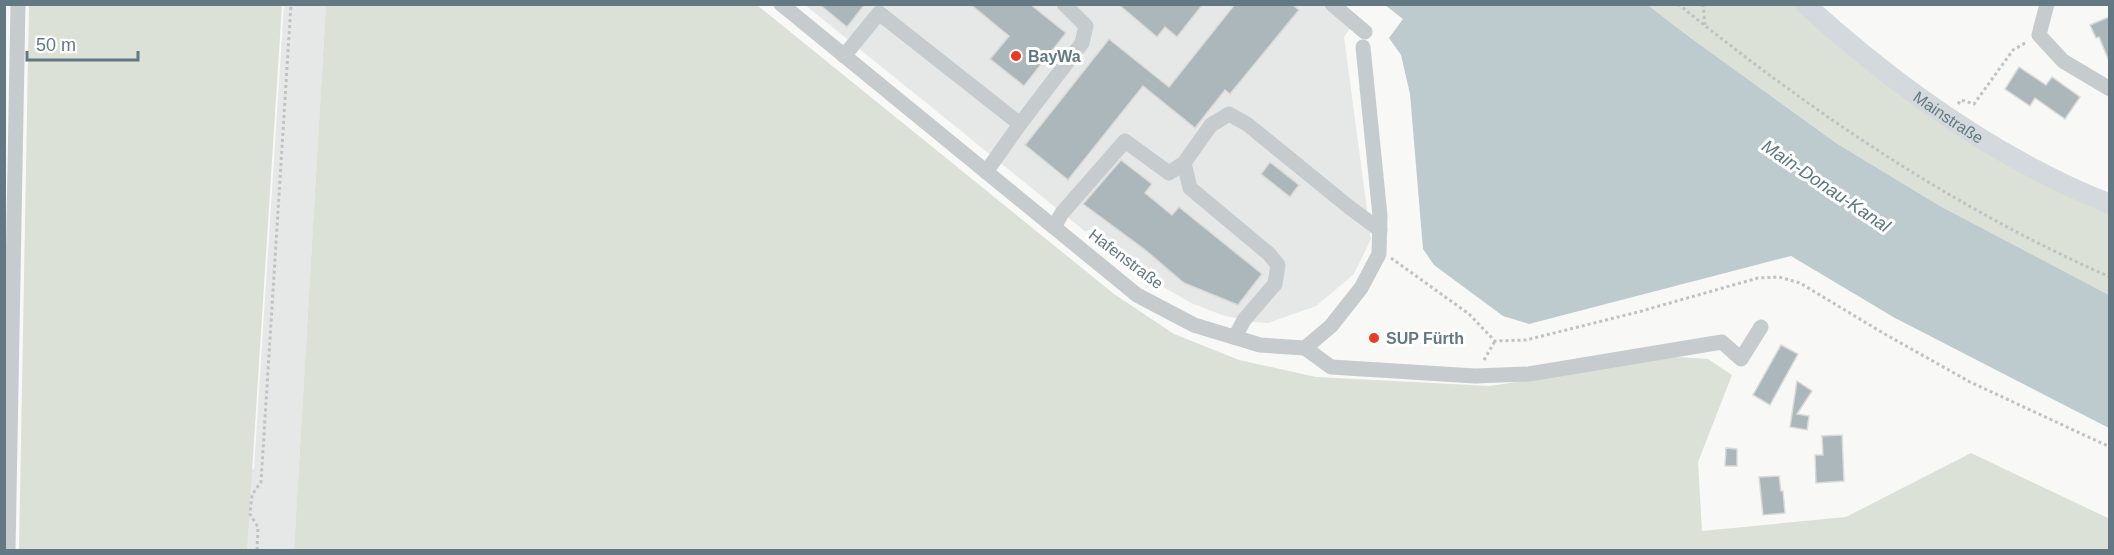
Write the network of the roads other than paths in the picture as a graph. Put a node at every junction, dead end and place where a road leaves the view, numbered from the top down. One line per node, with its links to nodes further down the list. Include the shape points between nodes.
1 (18, 4): 11 (street)
2 (781, 4): 8 (street, Hafenstraße)
3 (1064, 4): 10 (street, via 1086,26 1082,43)
4 (1332, 4): 16 (street, via 1364,39)
5 (1805, 4): 14 (main road, Mainstraße, via 1877,67 1948,116 2035,169)
6 (2047, 4): 9 (street, via 2039,35 2063,61)
7 (882, 9): 8 (street); 10 (street)
8 (844, 56): 13 (street, Hafenstraße)
9 (2109, 89)
10 (1020, 124): 13 (street)
11 (10, 153): 20 (street)
12 (1184, 163): 15 (street, via 1169,173 1125,141); 16 (street, via 1211,125 1229,114); 18 (street, via 1190,189 1278,265 1275,284 1244,320)
13 (986, 172): 15 (street, Hafenstraße)
14 (2109, 204)
15 (1054, 227): 18 (street, Hafenstraße, via 1137,295 1194,325)
16 (1380, 230): 19 (street, via 1379,254 1360,288 1331,326)
17 (1761, 327): 19 (street, via 1741,358 1722,342 1529,374 1475,376 1331,367)
18 (1235, 337): 19 (street, Hafenstraße, via 1260,345)
19 (1305, 348)
20 (7, 544)

